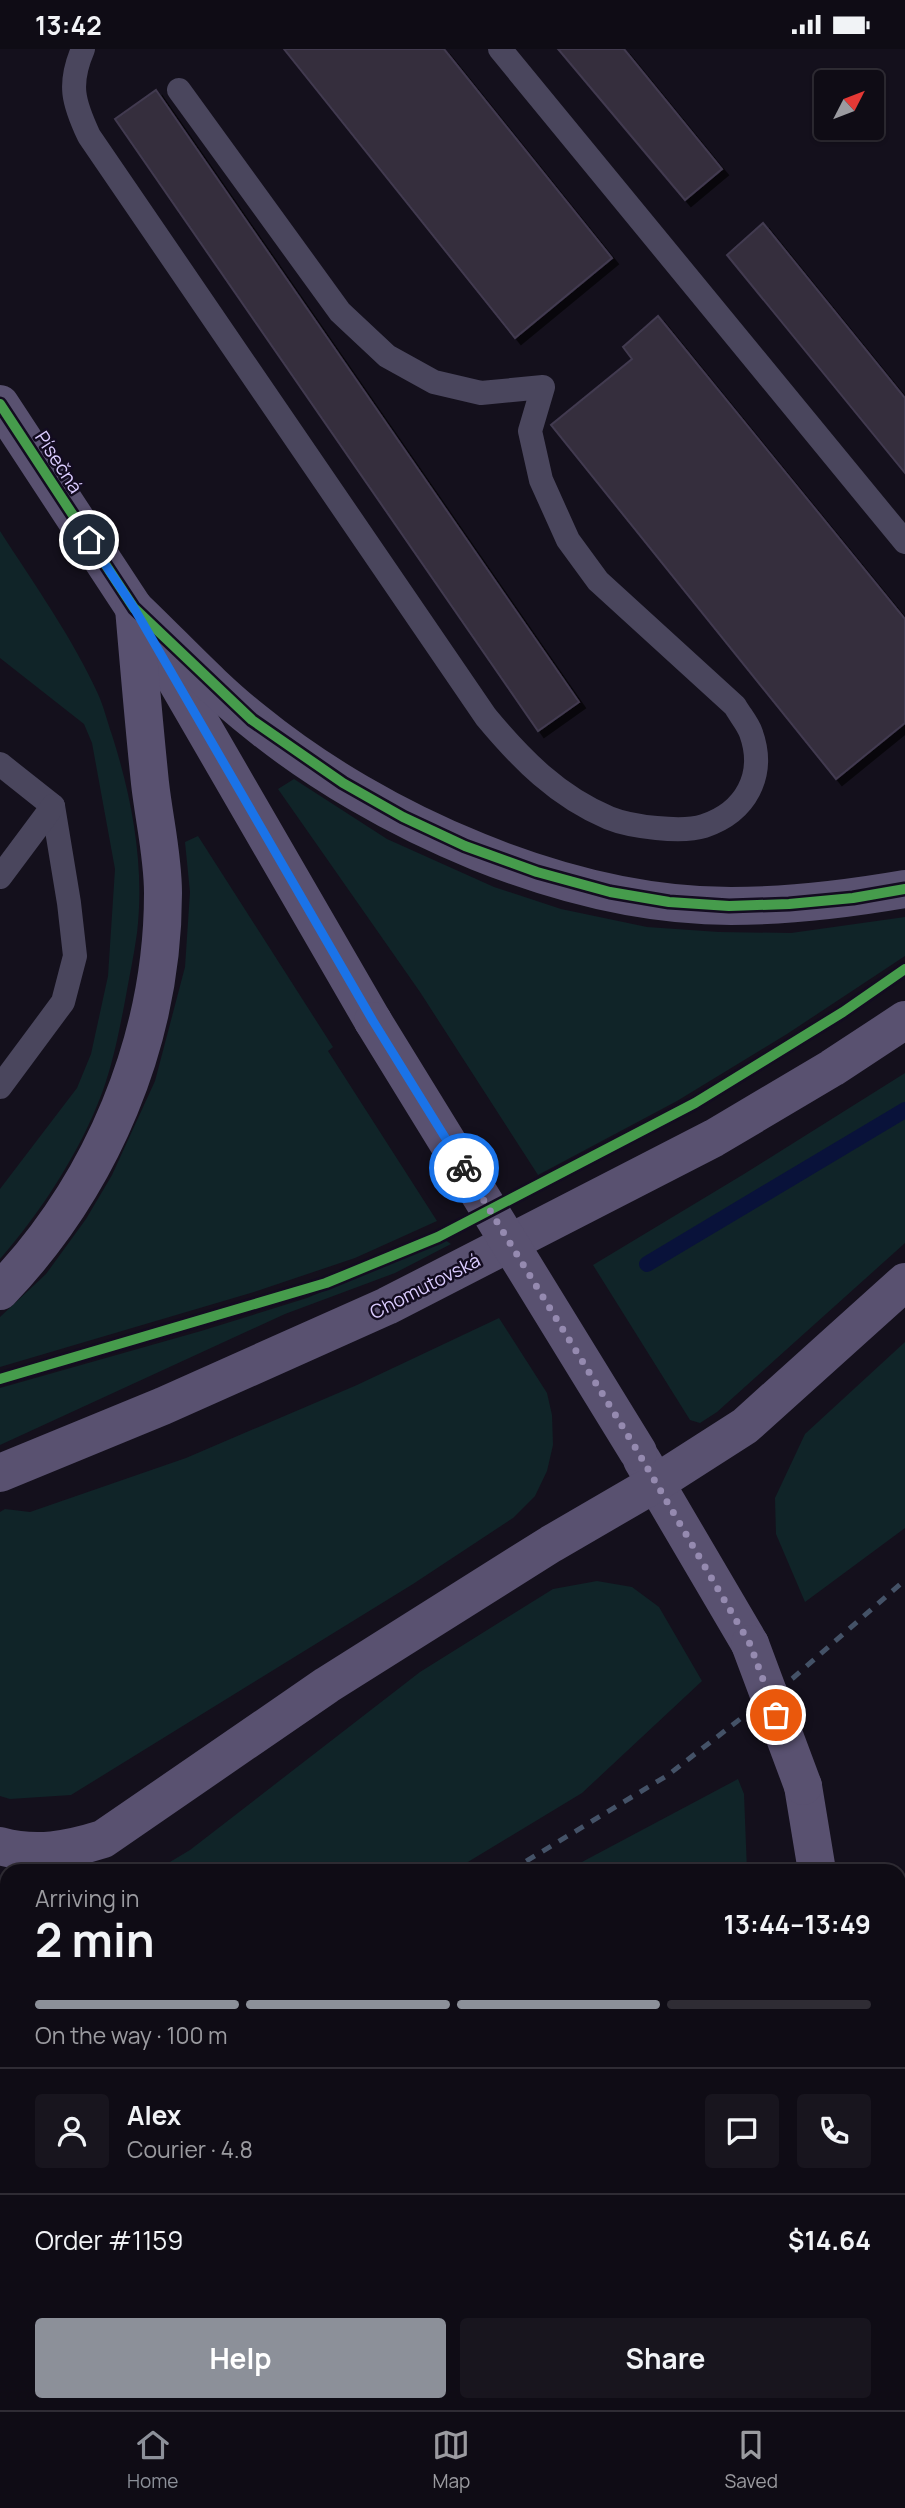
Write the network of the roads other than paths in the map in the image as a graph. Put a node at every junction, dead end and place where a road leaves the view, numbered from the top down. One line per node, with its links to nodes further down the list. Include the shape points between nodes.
1 (83, 49): 3 (lane, via 73,87 75,107 89,136 486,717 516,753 573,801 612,819 660,829 681,828 703,826 731,812 754,784 757,756 751,732 735,706 598,582 568,540 541,480 530,432 543,387 481,393 434,381 387,356 340,312)
2 (500, 49): 5 (lane)
3 (179, 90)
4 (0, 404): 6 (street, Písečná)
5 (905, 542)
6 (134, 608): 10 (street, via 252,720 297,753 403,817 465,846 537,872 669,902 789,904); 14 (street, via 163,890 156,982 133,1075 100,1150 57,1222); 15 (street, Písečná, bridge, via 373,1021)
7 (0, 764): 8 (lane)
8 (53, 806): 9 (lane); 12 (lane, via 75,956 64,1002)
9 (0, 877)
10 (905, 889)
11 (905, 1020): 16 (street, Chomutovská, via 714,1138 387,1306)
12 (0, 1087)
13 (905, 1282): 15 (street, via 746,1426)
14 (0, 1291)
15 (647, 1467): 17 (street, via 551,1544 327,1685 103,1839 41,1853); 18 (street, Písečná, bridge, via 750,1644 803,1786)
16 (0, 1473)
17 (0, 1846)
18 (816, 1864)

